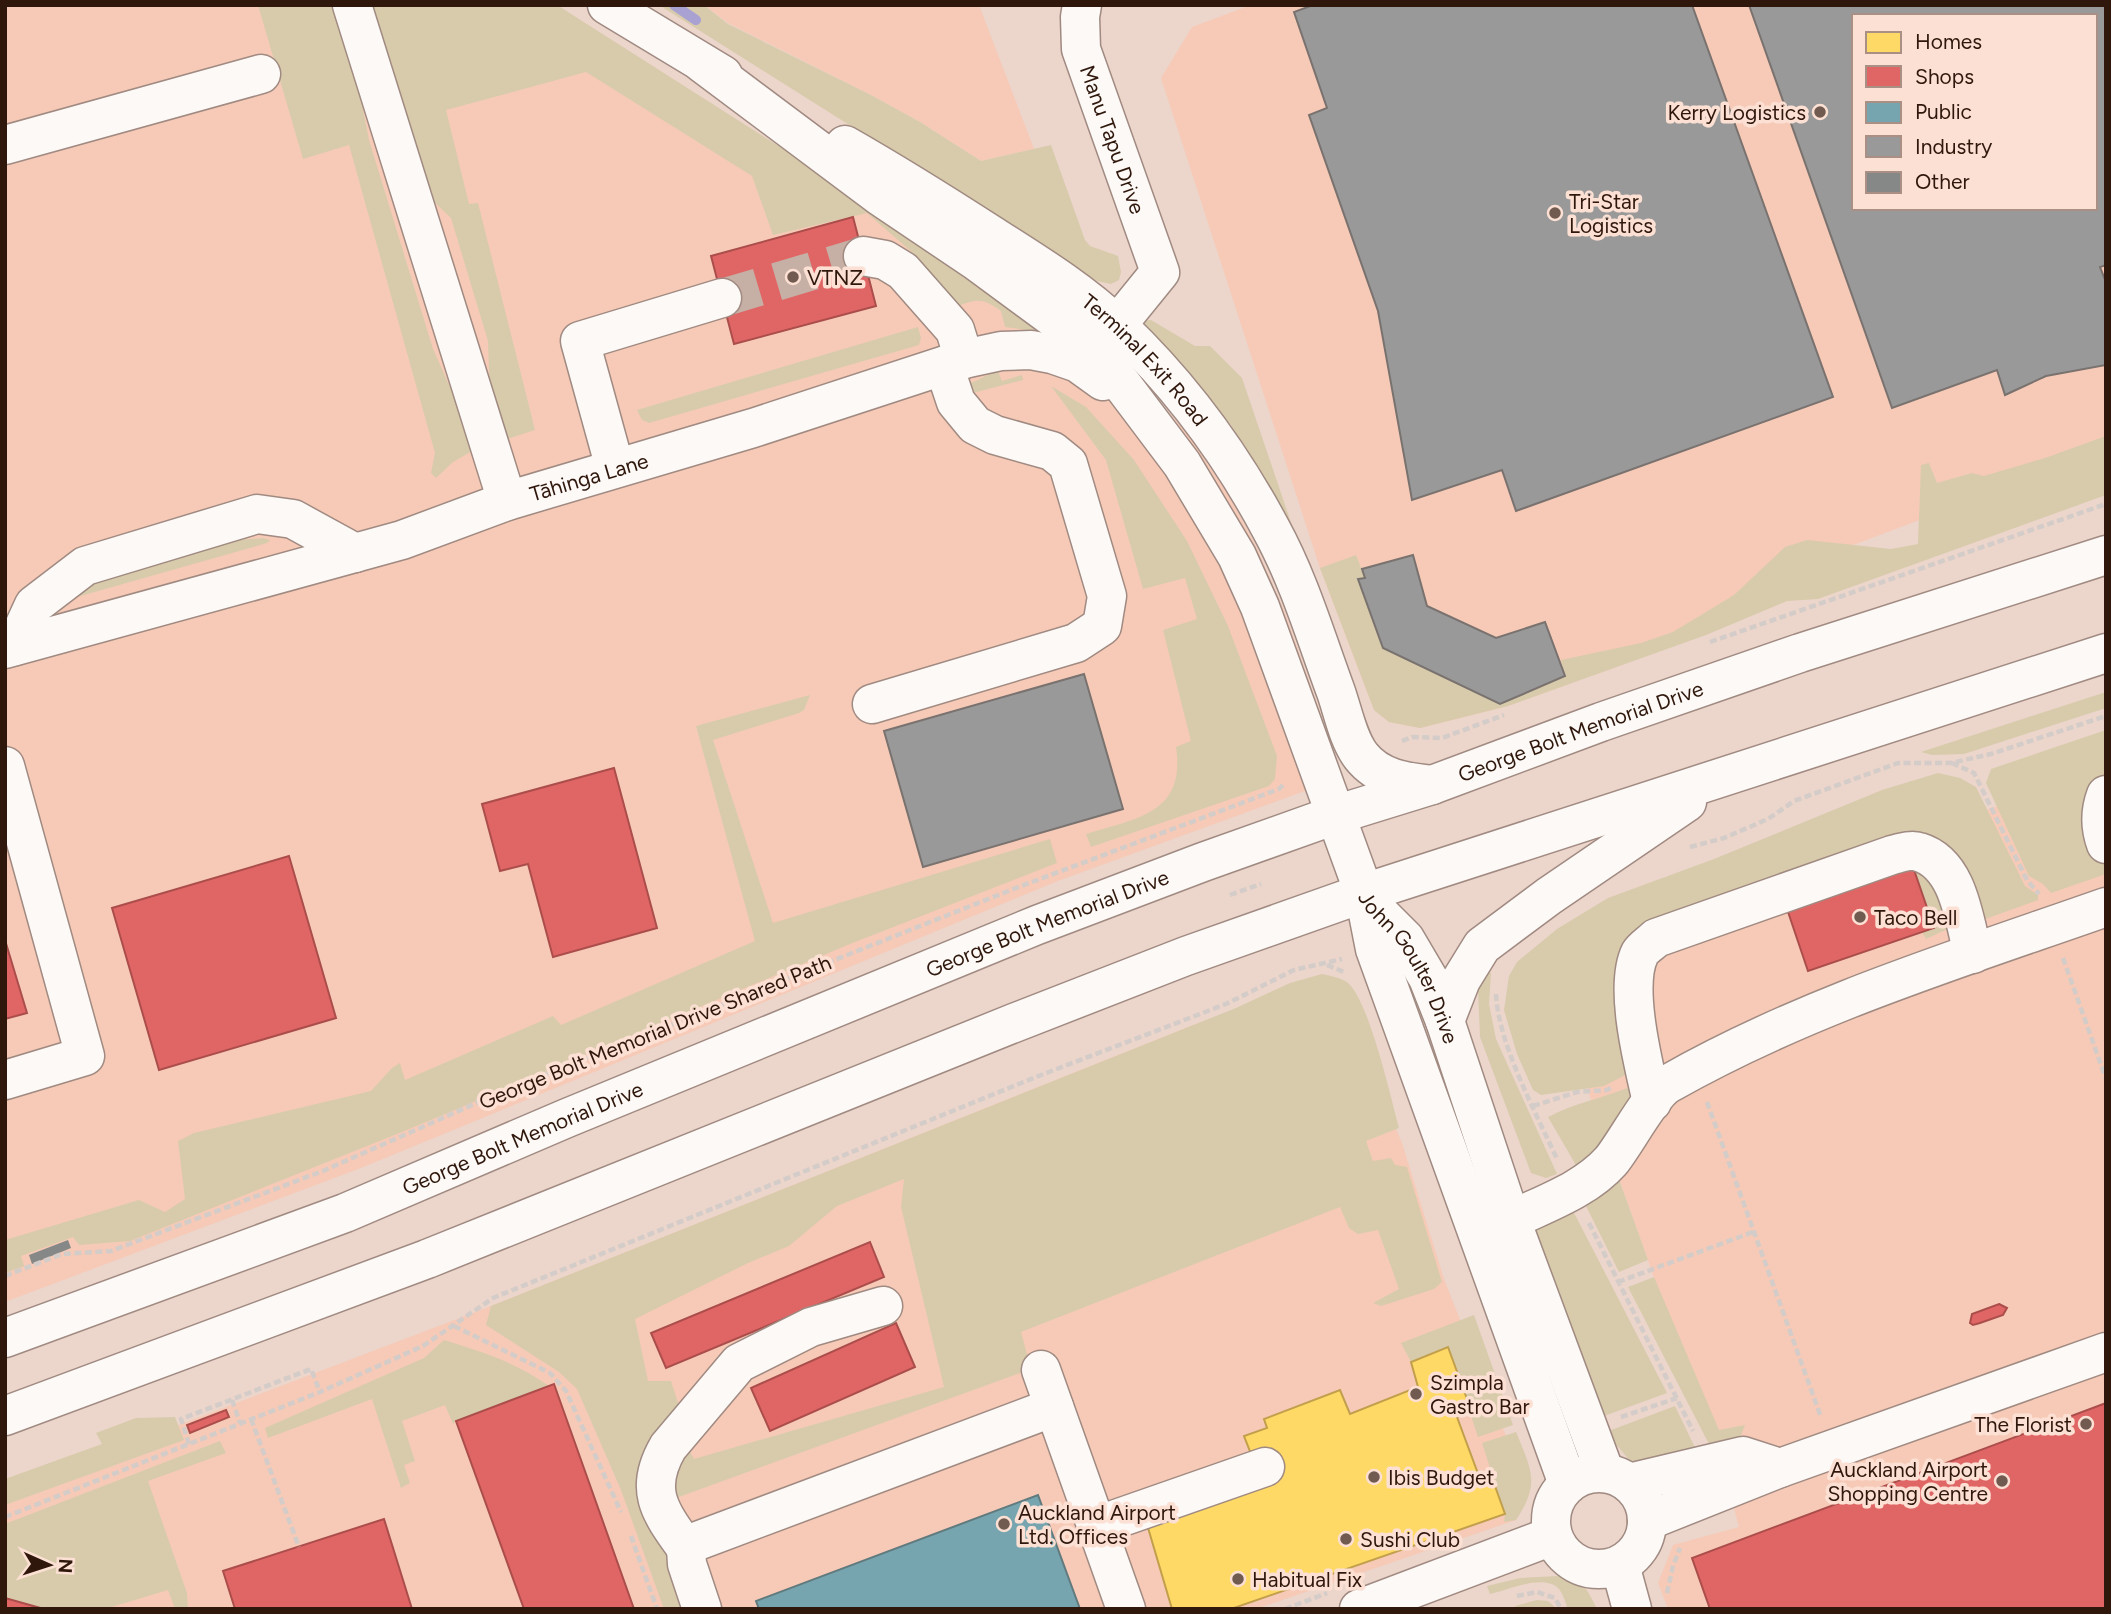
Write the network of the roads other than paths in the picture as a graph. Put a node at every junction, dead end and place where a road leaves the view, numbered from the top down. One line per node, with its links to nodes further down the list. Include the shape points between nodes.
1 (352, 5): 13 (street)
2 (607, 5): 4 (street, Terminal Exit Road)
3 (1082, 5): 9 (street, Manu Tapu Drive, via 1082,49 1160,272)
4 (702, 63): 9 (street, Terminal Exit Road, via 955,211 1069,285); 11 (street, Terminal Exit Road, via 881,197 1068,328 1118,379)
5 (261, 74): 6 (street)
6 (5, 145)
7 (863, 256): 10 (street, via 885,260 903,271 955,330)
8 (722, 298): 12 (street, via 580,341)
9 (1117, 325): 21 (street, Terminal Exit Road, via 1184,395 1249,489 1294,580 1360,755 1389,778)
10 (954, 363): 11 (street, Tāhinga Lane, via 1010,350 1052,354 1078,363 1103,381); 12 (street, Tāhinga Lane); 18 (street, via 956,402 975,425 1052,450 1068,464 1107,596 1102,626 1076,643)
11 (1153, 427): 23 (street, Terminal Exit Road, via 1182,464 1237,556)
12 (615, 468): 13 (street, Tāhinga Lane)
13 (507, 501): 14 (street, Tāhinga Lane)
14 (355, 553): 16 (street, Tāhinga Lane); 16 (street, via 293,519 257,514 85,566 34,605)
15 (2106, 555): 21 (street, George Bolt Memorial Drive, via 1800,653)
16 (10, 647)
17 (2106, 653): 20 (street)
18 (872, 704)
19 (5, 766): 29 (street, via 85,1056)
20 (1720, 779): 25 (street); 28 (street, via 1482,946 1461,980)
21 (1432, 785): 23 (street, George Bolt Memorial Drive)
22 (2106, 795): 24 (street, via 2102,832)
23 (1335, 815): 25 (street, Terminal Exit Road); 33 (street, George Bolt Memorial Drive, via 1037,925 345,1213)
24 (2106, 844)
25 (1364, 893): 28 (street, John Goulter Drive, via 1421,963); 37 (street, via 1039,1013 427,1259); 41 (street, John Goulter Drive, via 1375,949)
26 (2106, 907): 27 (street)
27 (1973, 954): 30 (street, via 1836,1003 1741,1046 1664,1086); 30 (street, via 1954,886 1943,866 1918,851 1892,855 1656,939 1641,952 1633,978 1639,1046)
28 (1445, 1021): 31 (street, John Goulter Drive)
29 (5, 1080)
30 (1652, 1102): 31 (street, via 1611,1161 1587,1183)
31 (1511, 1220): 40 (street, John Goulter Drive)
32 (883, 1306): 45 (street, via 811,1327 739,1363 668,1447 654,1479 658,1503)
33 (5, 1338)
34 (2106, 1352): 39 (street)
35 (1041, 1370): 36 (street)
36 (1054, 1407): 43 (street); 45 (street)
37 (5, 1416)
38 (1265, 1467): 43 (street)
39 (1780, 1468): 40 (street, via 1743,1456); 42 (street)
40 (1617, 1478): 41 (street, via 1588,1474); 42 (street, via 1638,1494)
41 (1568, 1484): 44 (street, via 1553,1506)
42 (1647, 1521): 46 (street, via 1640,1547)
43 (1097, 1526): 48 (street)
44 (1552, 1536): 46 (street, via 1568,1559 1580,1566 1593,1570); 49 (street)
45 (686, 1548): 47 (street)
46 (1620, 1565): 50 (street)
47 (702, 1609)
48 (1126, 1609)
49 (1359, 1609)
50 (1632, 1609)

